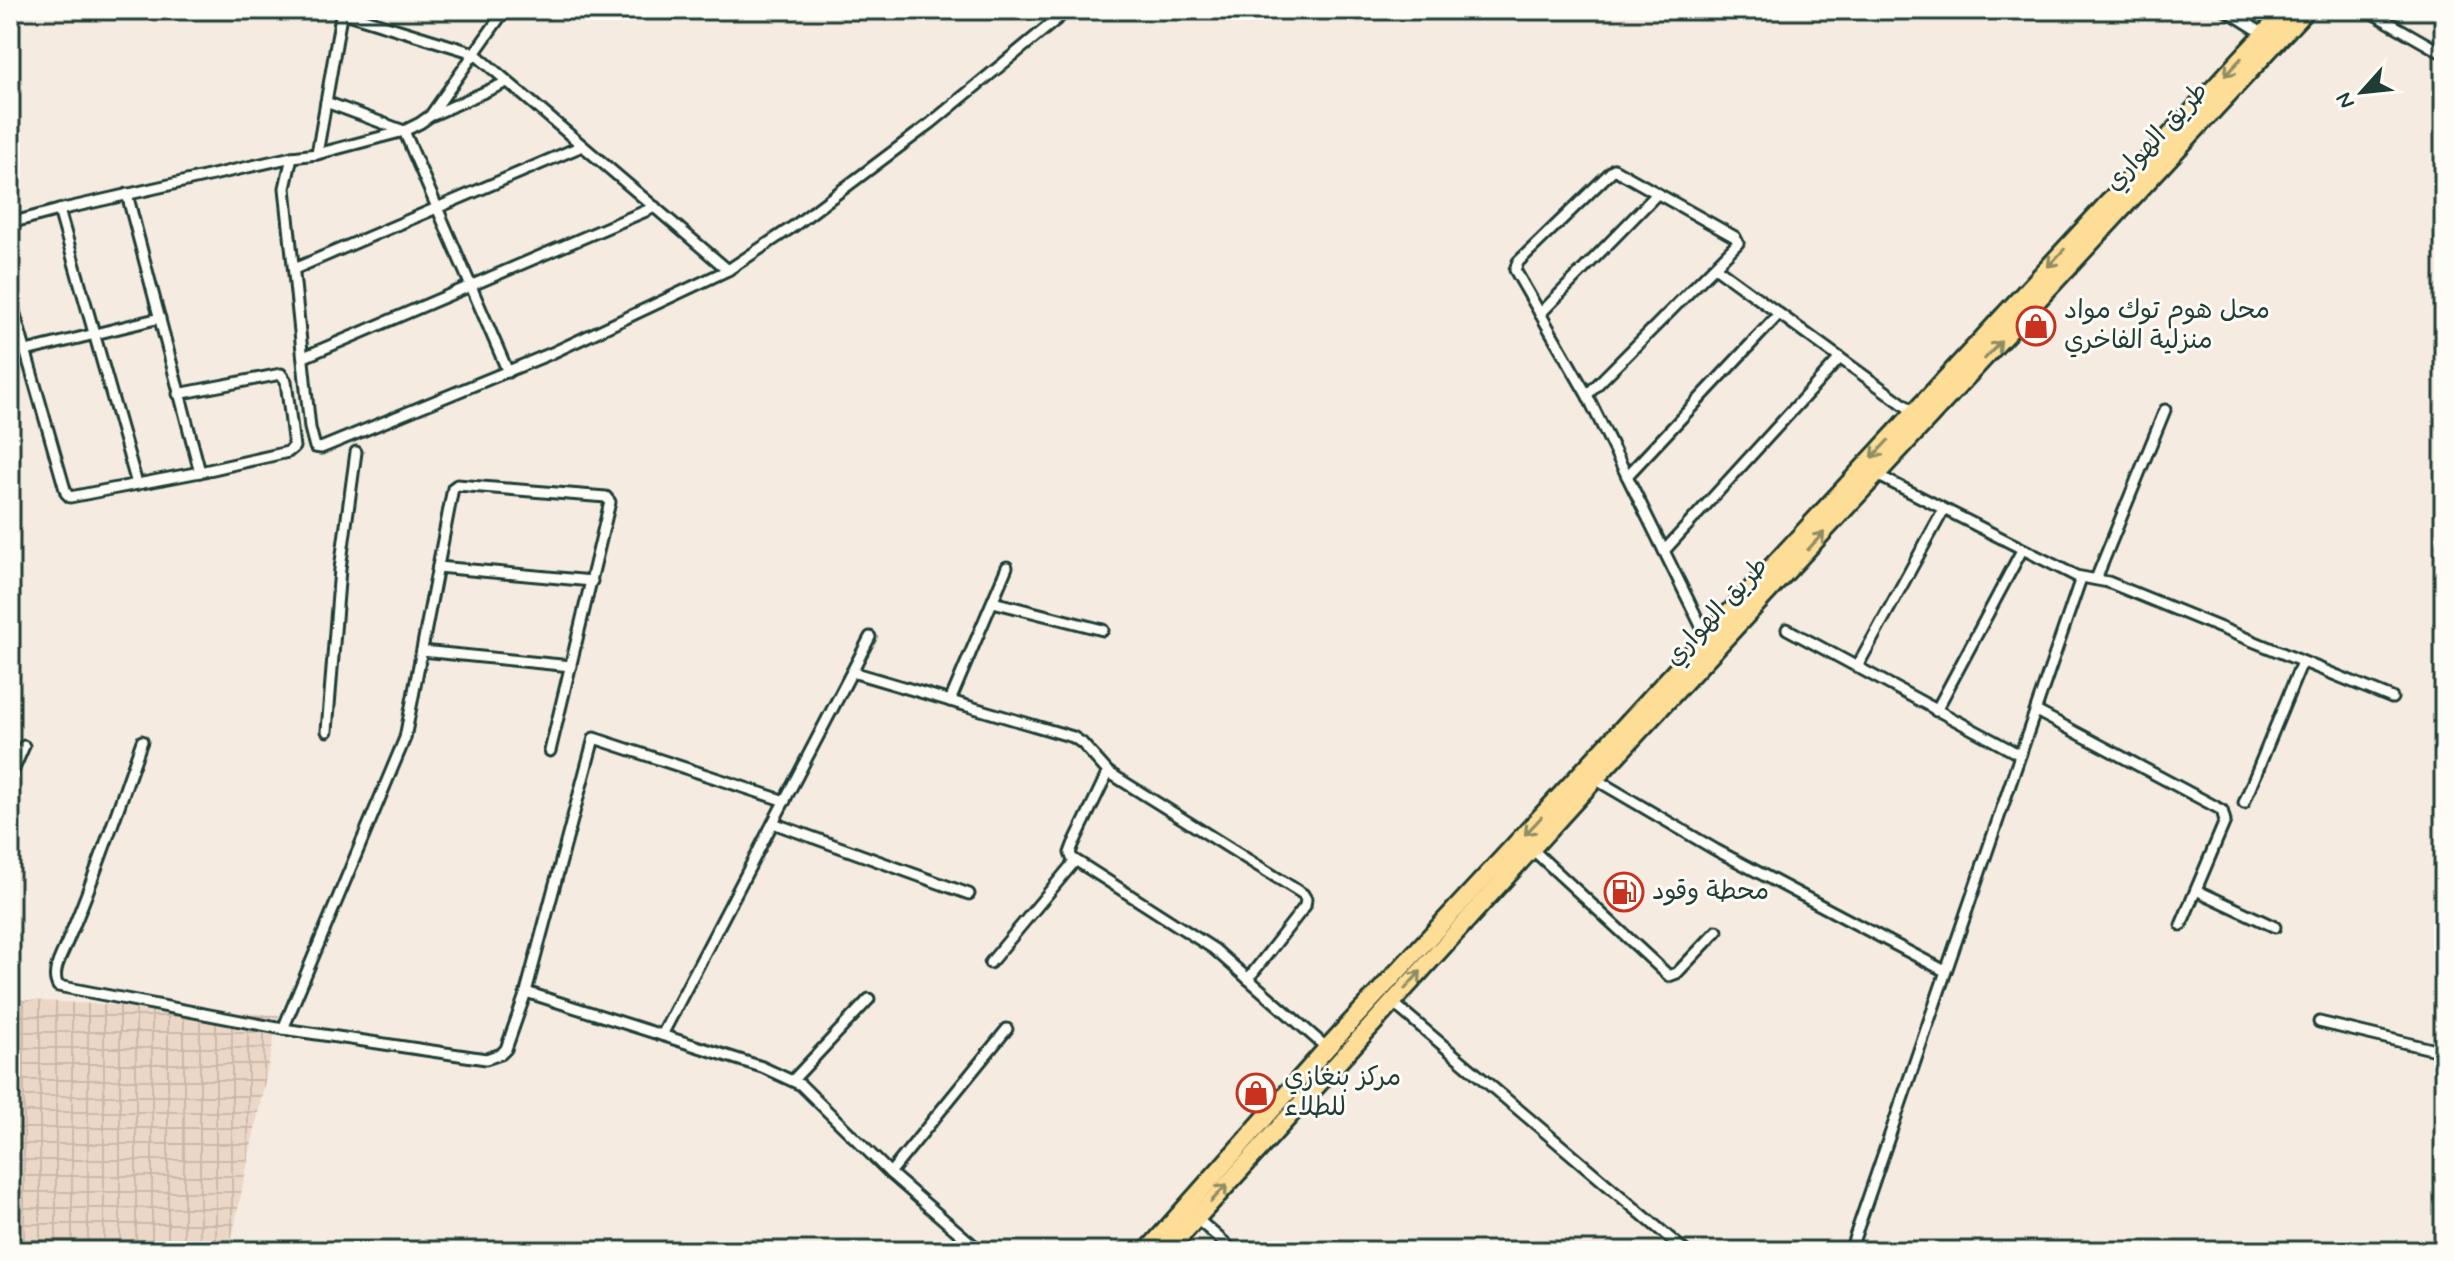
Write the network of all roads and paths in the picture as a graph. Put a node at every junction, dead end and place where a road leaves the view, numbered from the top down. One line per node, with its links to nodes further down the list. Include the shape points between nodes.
1 (505, 10): 9 (street)
2 (1068, 10): 26 (street, via 931,123)
3 (2226, 10): 8 (street)
4 (2286, 10): 8 (highway, طريق الهواري)
5 (2306, 10): 31 (highway, طريق الهواري)
6 (2367, 10): 10 (street)
7 (342, 11): 9 (street); 12 (street)
8 (2264, 34): 31 (highway, طريق الهواري, one-way to 31)
9 (474, 53): 11 (street); 13 (street)
10 (2444, 54)
11 (507, 82): 13 (street); 15 (street)
12 (326, 102): 14 (street); 16 (street)
13 (430, 116): 14 (street)
14 (404, 131): 16 (street); 21 (street)
15 (582, 146): 20 (street); 21 (street)
16 (317, 154): 17 (street)
17 (292, 157): 18 (street); 25 (street, via 285,188)
18 (127, 194): 22 (street); 32 (street)
19 (1657, 194): 24 (street, via 1737,240); 29 (street); 29 (street, via 1612,170 1518,262 1516,274)
20 (655, 207): 26 (street); 27 (street)
21 (437, 208): 25 (street); 27 (street)
22 (59, 210): 23 (street); 33 (street)
23 (10, 223)
24 (1715, 267): 30 (street); 39 (street)
25 (294, 269): 35 (street)
26 (728, 270): 37 (street)
27 (471, 286): 35 (street); 37 (street)
28 (10, 297): 34 (street)
29 (1540, 314): 39 (street)
30 (1779, 314): 36 (street); 45 (street)
31 (2016, 314): 41 (highway, طريق الهواري); 44 (highway, طريق الهواري, one-way to 31)
32 (160, 318): 33 (street); 38 (street)
33 (94, 333): 34 (street); 46 (street)
34 (26, 351): 46 (street, via 68,495)
35 (304, 357): 37 (street, via 312,441 321,448)
36 (1840, 358): 41 (street); 49 (street)
37 (508, 372)
38 (178, 394): 43 (street); 43 (street, via 278,374 286,381 292,449)
39 (1587, 395): 45 (street)
40 (2165, 410): 53 (street)
41 (1914, 412): 59 (highway, طريق الهواري, one-way to 59)
42 (356, 452): 69 (street, via 338,584)
43 (200, 472): 46 (street)
44 (1877, 475): 47 (street); 76 (highway, طريق الهواري, one-way to 44)
45 (1627, 476): 49 (street)
46 (137, 484)
47 (1943, 511): 48 (street); 63 (street)
48 (2022, 550): 52 (street); 67 (street)
49 (1664, 551): 59 (street)
50 (438, 567): 54 (street); 54 (street, via 457,485 606,497 611,504); 60 (street)
51 (1007, 567): 55 (street)
52 (2081, 578): 53 (street); 68 (street)
53 (2096, 579): 61 (street)
54 (592, 581): 62 (street)
55 (993, 602): 57 (street); 66 (street)
56 (1787, 629): 63 (street)
57 (1103, 630)
58 (870, 637): 64 (street)
59 (1707, 638): 97 (highway, طريق الهواري, one-way to 97)
60 (422, 651): 62 (street); 94 (street, via 405,738)
61 (2302, 662): 65 (street); 78 (street)
62 (571, 666): 72 (street)
63 (1857, 667): 67 (street)
64 (852, 672): 66 (street); 77 (street)
65 (2392, 698)
66 (950, 701): 74 (street, via 1073,737)
67 (1936, 711): 73 (street)
68 (2036, 711): 73 (street); 82 (street, via 2222,810 2225,821)
69 (327, 731)
70 (142, 741): 94 (street, via 55,982 67,990)
71 (24, 746): 75 (street)
72 (550, 751)
73 (2020, 755): 88 (street)
74 (1108, 772): 81 (street, via 1070,853); 89 (street, via 1303,894 1305,906)
75 (10, 778)
76 (1595, 779): 80 (highway, طريق الهواري); 88 (street)
77 (785, 801): 79 (street); 90 (street, via 594,738)
78 (2244, 803)
79 (773, 823): 83 (street); 96 (street)
80 (1532, 849): 86 (street, via 1669,976); 92 (highway, طريق الهواري, one-way to 80)
81 (1075, 861): 87 (street); 89 (street, via 1214,949)
82 (2196, 890): 84 (street); 85 (street)
83 (969, 894)
84 (2181, 925)
85 (2275, 927)
86 (1717, 931)
87 (990, 963)
88 (1945, 971): 107 (street)
89 (1248, 979): 97 (street)
90 (526, 992): 94 (street, via 506,1049 486,1059); 96 (street)
91 (869, 999): 99 (street)
92 (1392, 1002): 101 (highway, طريق الهواري, one-way to 92); 106 (street)
93 (2319, 1022): 98 (street)
94 (283, 1029)
95 (1007, 1029): 100 (street)
96 (662, 1035): 99 (street)
97 (1327, 1048): 103 (highway, طريق الهواري)
98 (2444, 1052)
99 (793, 1080): 100 (street)
100 (890, 1173): 102 (street)
101 (1196, 1218): 104 (highway, طريق الهواري); 105 (street)
102 (980, 1251)
103 (1147, 1251)
104 (1167, 1251)
105 (1234, 1251)
106 (1685, 1251)
107 (1850, 1251)

